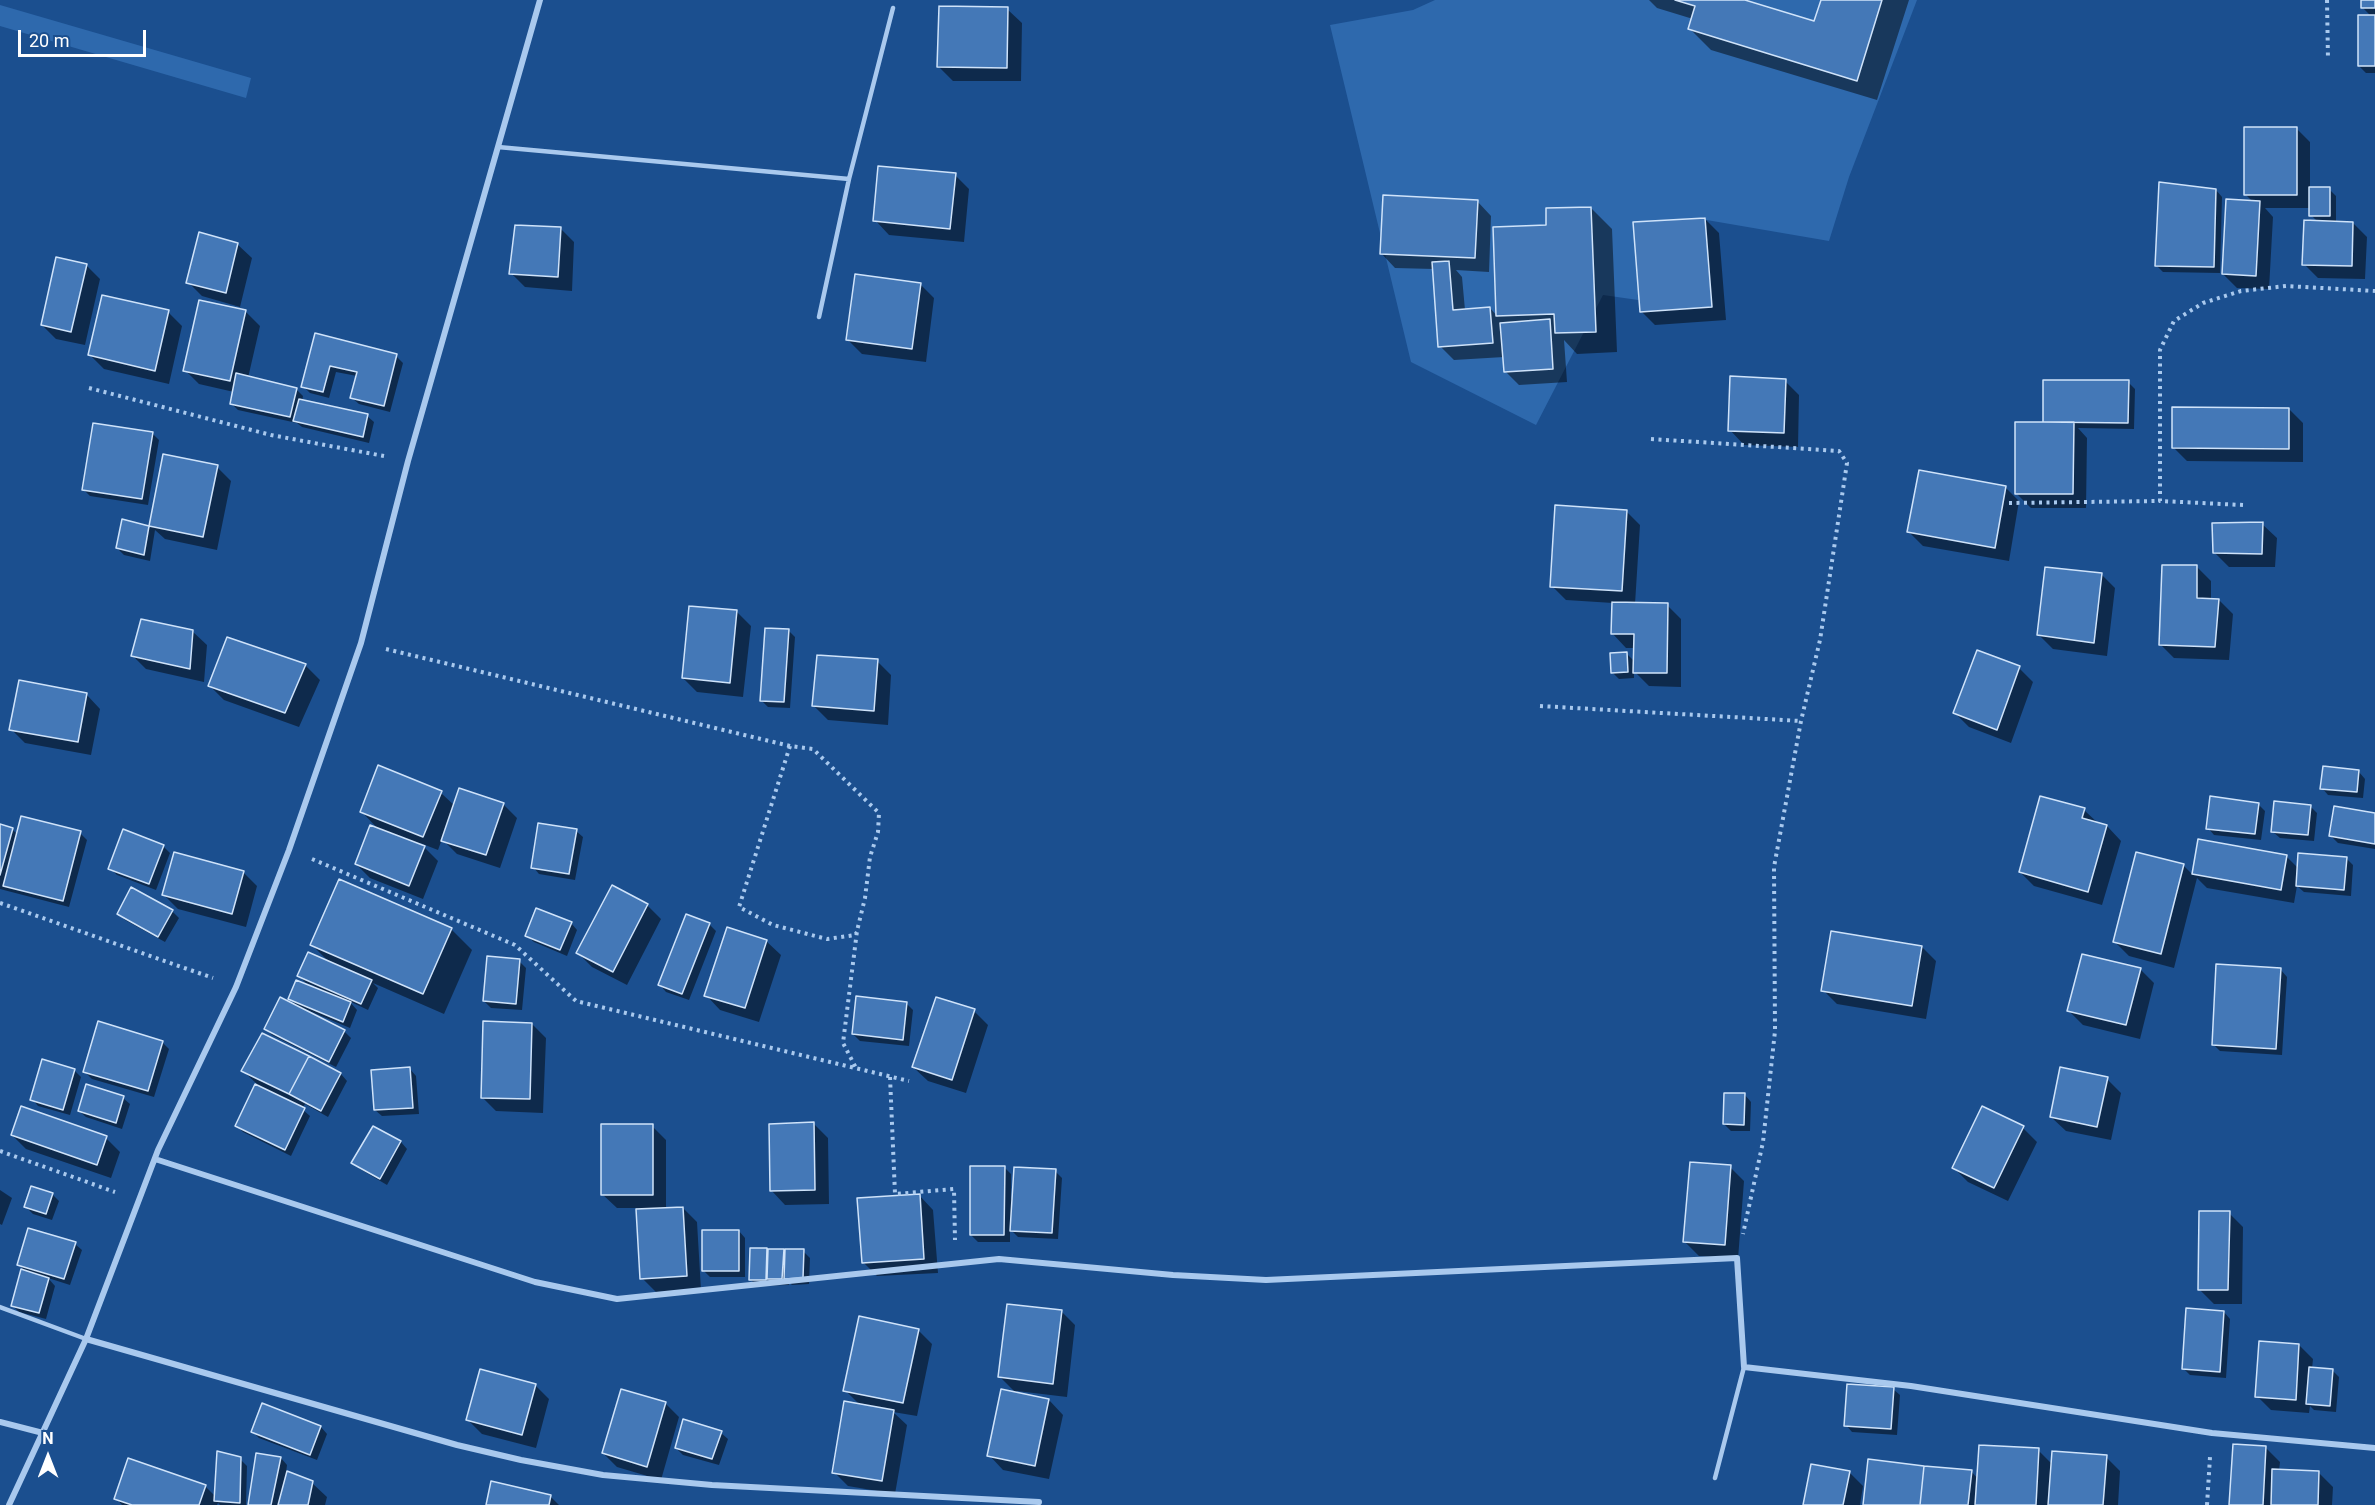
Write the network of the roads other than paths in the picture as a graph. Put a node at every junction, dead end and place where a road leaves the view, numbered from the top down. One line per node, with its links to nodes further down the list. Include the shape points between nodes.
1 (540, 0): 3 (street)
2 (893, 8): 4 (lane)
3 (498, 147): 4 (lane); 6 (street, via 408,460 362,643 236,987)
4 (849, 179): 5 (lane)
5 (819, 317)
6 (155, 1159): 8 (street); 9 (street, via 535,1282 617,1299 999,1259 1266,1280 1737,1258)
7 (0, 1307): 8 (lane)
8 (86, 1339): 11 (street); 14 (street, via 456,1445 603,1475 712,1485)
9 (1744, 1367): 12 (street, via 1911,1386 2212,1433); 13 (lane)
10 (0, 1422): 11 (street)
11 (43, 1434): 15 (street)
12 (2375, 1448)
13 (1715, 1478)
14 (1039, 1502)
15 (9, 1505)

